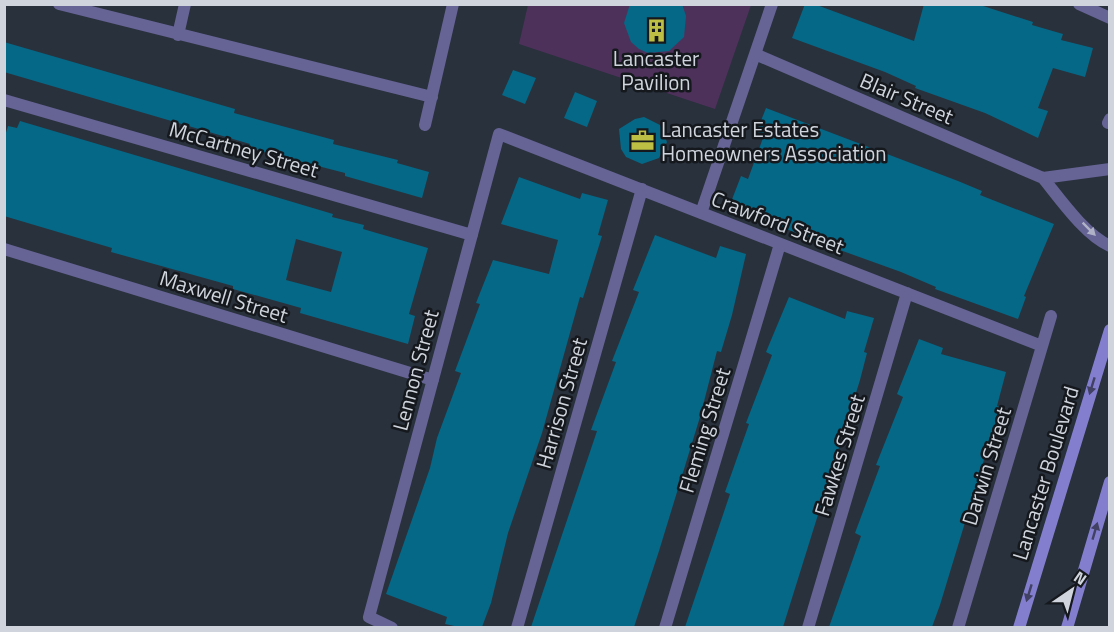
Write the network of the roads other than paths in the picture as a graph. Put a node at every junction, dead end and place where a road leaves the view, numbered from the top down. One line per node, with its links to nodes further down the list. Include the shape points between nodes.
1 (59, 4): 7 (street)
2 (185, 4): 7 (street)
3 (453, 4): 9 (street)
4 (772, 4): 8 (street)
5 (1079, 4): 6 (street)
6 (1110, 18)
7 (178, 35): 9 (street)
8 (755, 54): 14 (street, Blair Street); 16 (street)
9 (432, 97): 11 (street)
10 (4, 100): 17 (street, McCartney Street)
11 (425, 125)
12 (499, 134): 15 (street, Crawford Street); 17 (street, Lennon Street)
13 (1110, 169): 14 (street)
14 (1043, 178): 19 (street, Blair Street, one-way to 19, via 1101,242)
15 (642, 189): 16 (street, Crawford Street); 28 (street, Harrison Street)
16 (701, 213): 18 (street, Crawford Street)
17 (472, 235): 25 (street, Lennon Street)
18 (780, 244): 21 (street, Crawford Street); 29 (street, Fleming Street)
19 (1110, 246)
20 (4, 249): 25 (street, Maxwell Street)
21 (907, 293): 24 (street, Crawford Street); 30 (street, Fawkes Street)
22 (1051, 316): 24 (street, Darwin Street)
23 (1110, 330): 32 (main road, Lancaster Boulevard, one-way to 32)
24 (1042, 346): 31 (street, Darwin Street)
25 (433, 380): 27 (street, Lennon Street, via 369,617)
26 (1110, 482): 33 (main road, one-way to 26)
27 (392, 627)
28 (517, 627)
29 (665, 627)
30 (808, 627)
31 (958, 627)
32 (1019, 627)
33 (1067, 627)

